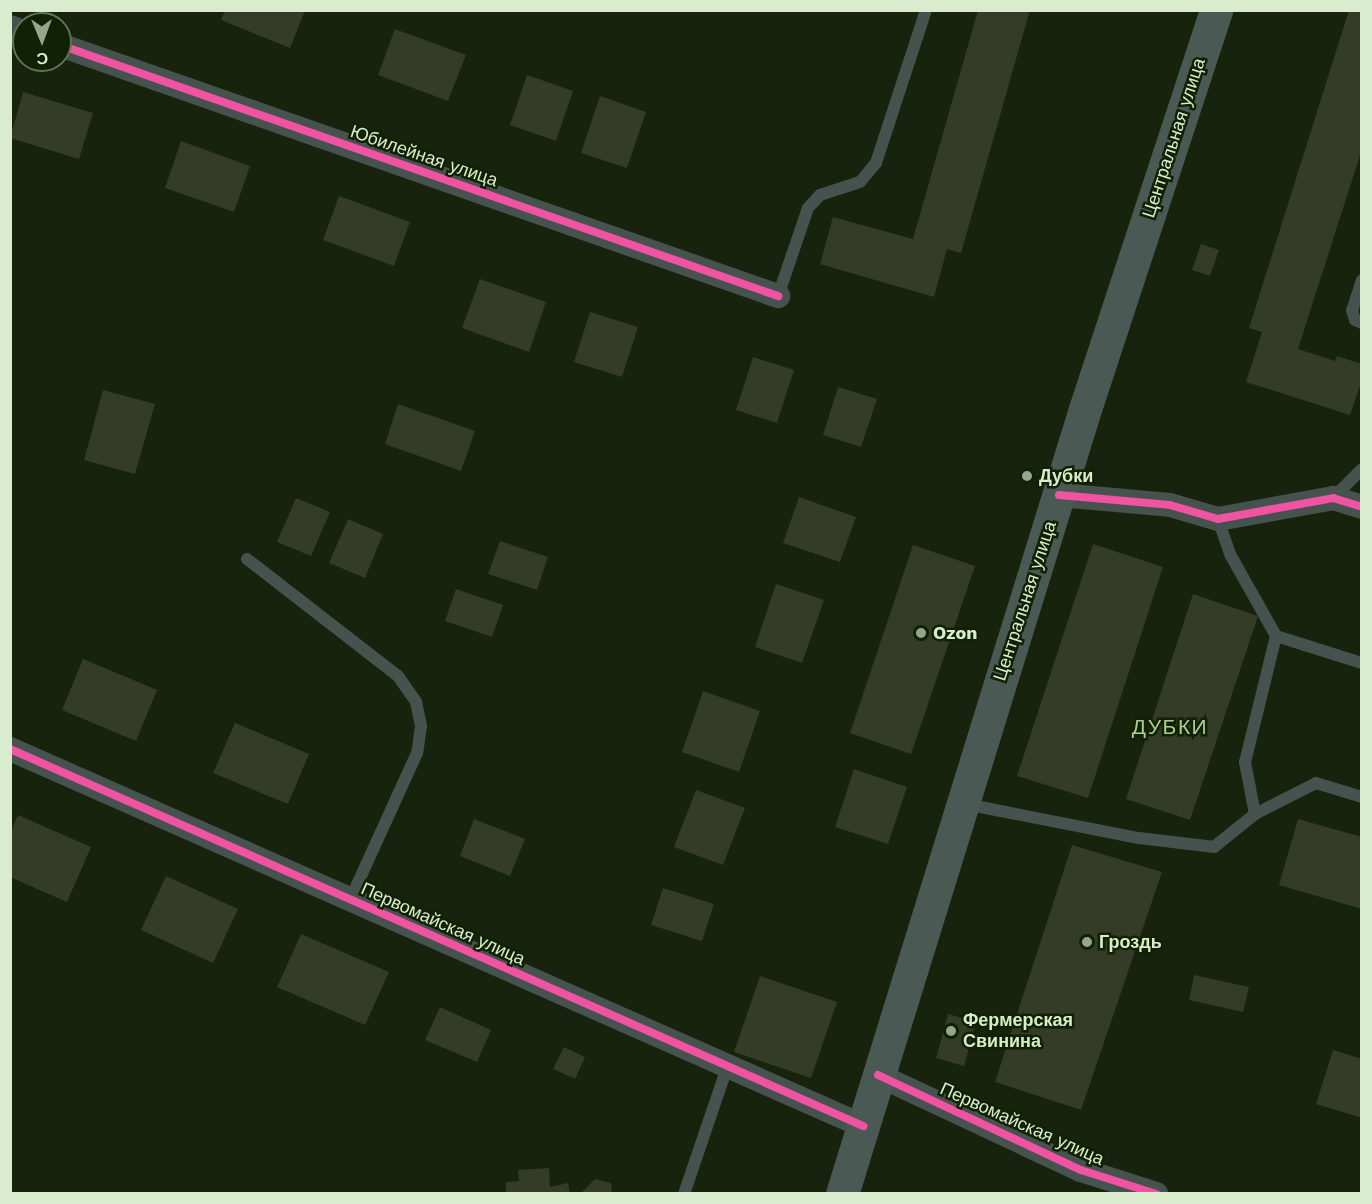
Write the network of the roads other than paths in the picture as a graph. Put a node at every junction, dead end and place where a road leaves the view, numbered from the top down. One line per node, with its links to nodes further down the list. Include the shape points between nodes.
1 (926, 10): 5 (lane, via 876,163 860,182 820,195 808,208)
2 (1216, 10): 8 (main road, Центральная улица)
3 (72, 49): 5 (street, Юбилейная улица)
4 (1362, 280): 6 (lane, via 1352,310 1354,320)
5 (778, 296)
6 (1362, 323)
7 (1362, 469): 9 (lane)
8 (1059, 495): 11 (street, via 1170,506); 17 (main road, Центральная улица)
9 (1333, 498): 10 (street); 11 (street)
10 (1362, 507)
11 (1218, 519): 13 (lane, via 1230,556)
12 (247, 559): 19 (lane, via 398,676 416,702 421,726 417,753)
13 (1276, 636): 14 (lane); 18 (lane, via 1245,762)
14 (1362, 663)
15 (10, 749): 19 (street, Первомайская улица)
16 (1362, 797): 18 (lane, via 1316,783)
17 (961, 803): 18 (lane, via 1139,838 1214,847); 21 (main road, Центральная улица)
18 (1255, 814)
19 (350, 900): 20 (street, Первомайская улица)
20 (728, 1065): 22 (street, Первомайская улица); 23 (lane)
21 (878, 1075): 22 (main road, Центральная улица); 25 (street, Первомайская улица, via 1082,1170)
22 (863, 1126): 24 (main road, Центральная улица)
23 (684, 1194)
24 (842, 1194)
25 (1156, 1194)

